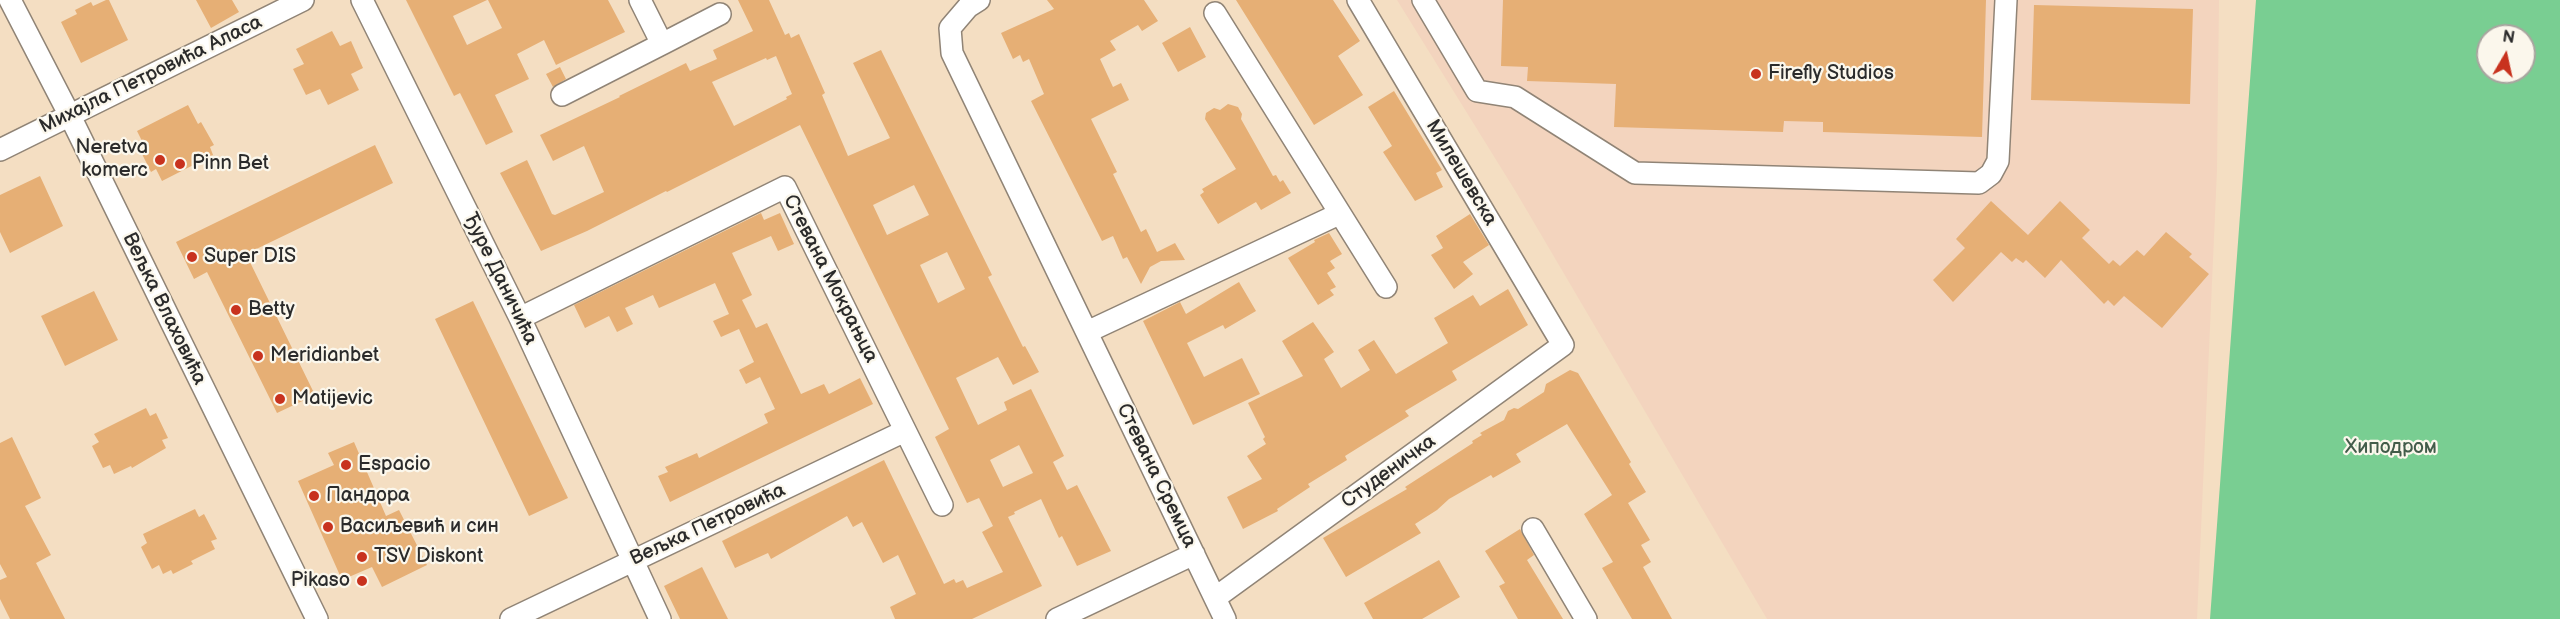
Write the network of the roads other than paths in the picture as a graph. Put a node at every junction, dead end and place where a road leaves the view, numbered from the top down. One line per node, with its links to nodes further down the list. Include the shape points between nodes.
1 (9, 0): 13 (street, Вељка Влаховића)
2 (303, 0): 13 (street, Михајла Петровића Аласа)
3 (362, 0): 17 (street, Ђуре Даничића)
4 (640, 0): 11 (street)
5 (1358, 0): 19 (street, Милешевска)
6 (1423, 0): 7 (street, via 1477,91 1515,97 1635,173 1979,183 1991,174 1998,161)
7 (2006, 0)
8 (970, 2): 18 (street, Стевана Сремца, via 950,28 952,52)
9 (1215, 13): 15 (street)
10 (720, 14): 11 (street)
11 (662, 44): 12 (street)
12 (562, 95)
13 (70, 116): 14 (street, Михајла Петровића Аласа); 26 (street, Вељка Влаховића)
14 (0, 150)
15 (1339, 214): 16 (street); 18 (street)
16 (1386, 287)
17 (520, 318): 20 (street, Стевана Мокрањца, via 785,187); 24 (street, Ђуре Даничића)
18 (1087, 332): 23 (street, Стевана Сремца)
19 (1563, 345): 25 (street, Студеничка)
20 (905, 431): 21 (street, Стевана Мокрањца); 24 (street, Вељка Петровића)
21 (942, 505)
22 (1533, 529): 31 (street)
23 (1194, 554): 25 (street, Стевана Сремца); 29 (street)
24 (633, 561): 27 (street, Вељка Петровића); 28 (street, Ђуре Даничића)
25 (1215, 598): 30 (street, Стевана Сремца)
26 (317, 619)
27 (511, 619)
28 (660, 619)
29 (1058, 619)
30 (1225, 619)
31 (1586, 619)

